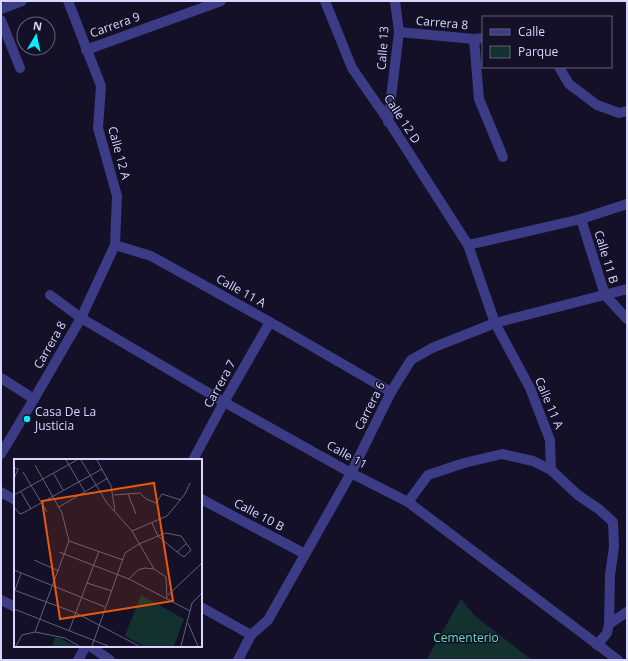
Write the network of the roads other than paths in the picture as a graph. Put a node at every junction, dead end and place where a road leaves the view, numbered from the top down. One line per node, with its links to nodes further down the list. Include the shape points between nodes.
1 (22, 1): 6 (street)
2 (68, 1): 10 (street, Calle 12 A)
3 (221, 1): 10 (street, Carrera 9)
4 (324, 1): 14 (street, Calle 12 D, via 352,68)
5 (395, 1): 8 (street, Calle 13)
6 (1, 9)
7 (1, 20): 11 (street)
8 (399, 32): 9 (street, Carrera 8); 14 (street, Calle 13)
9 (478, 38): 15 (street, via 479,99)
10 (86, 50): 18 (street, Calle 12 A, via 101,86 98,128 117,196)
11 (20, 68)
12 (560, 68): 13 (street, via 569,84 598,105 619,113)
13 (627, 111)
14 (388, 122): 19 (street, Calle 12 D)
15 (503, 157)
16 (627, 204): 17 (street)
17 (581, 219): 19 (street); 22 (street, Calle 11 B)
18 (115, 245): 23 (street, Carrera 8); 25 (street, Calle 11 A, via 151,256)
19 (468, 245): 26 (street, Calle 11 A)
20 (627, 290): 22 (street, Carrera 6)
21 (50, 295): 23 (street, Calle 11)
22 (605, 295): 24 (street, Calle 11 B); 26 (street, Carrera 6)
23 (81, 318): 29 (street, Carrera 8); 30 (street, Calle 11)
24 (627, 318)
25 (270, 322): 28 (street, Calle 11 A); 30 (street, Carrera 7)
26 (495, 323): 28 (street, Carrera 6, via 432,348 411,360); 33 (street, Calle 11 A, via 530,388 550,440)
27 (1, 378): 29 (street)
28 (391, 392): 34 (street, Carrera 6)
29 (34, 399): 31 (street, Carrera 8)
30 (224, 402): 32 (street, Carrera 7); 34 (street, Calle 11)
31 (1, 454)
32 (194, 459)
33 (551, 470): 38 (street, via 533,460 502,454 428,475); 44 (street, via 613,522)
34 (351, 473): 38 (street, Calle 11); 39 (street, Carrera 6)
35 (1, 492): 36 (street)
36 (14, 499)
37 (202, 500): 39 (street, Calle 10 B)
38 (408, 502): 46 (street, Calle 11)
39 (305, 554): 45 (street, Carrera 6, via 268,620)
40 (1, 600): 41 (street)
41 (14, 606)
42 (202, 608): 45 (street)
43 (627, 612): 44 (street)
44 (609, 624): 46 (street, via 607,633)
45 (251, 635): 51 (street, Carrera 6)
46 (597, 645): 52 (street, Calle 11)
47 (85, 647): 49 (street)
48 (91, 647): 50 (street)
49 (78, 660)
50 (110, 660)
51 (238, 660)
52 (618, 660)

